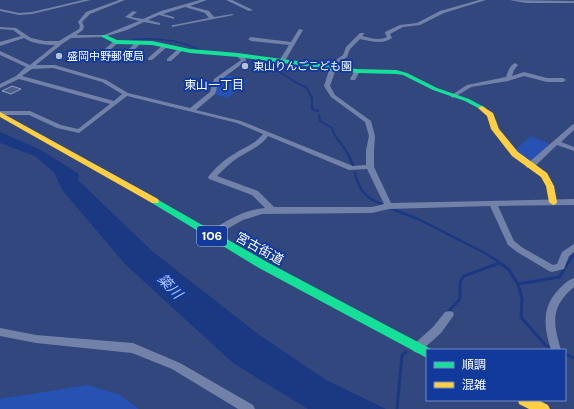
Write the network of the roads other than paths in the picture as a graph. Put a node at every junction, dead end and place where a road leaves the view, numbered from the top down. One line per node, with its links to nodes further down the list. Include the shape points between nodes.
1 (89, 0): 9 (street, via 32,13 19,14)
2 (123, 0): 23 (street, via 88,13 80,22 81,30)
3 (205, 0): 8 (street)
4 (228, 0): 10 (street)
5 (484, 0): 41 (street, via 442,12 418,24 402,26 387,33 390,38 387,40 379,41 360,36)
6 (511, 0): 7 (street)
7 (574, 2)
8 (187, 6): 12 (street); 15 (street, via 208,12)
9 (0, 10)
10 (251, 10)
11 (135, 12): 16 (street, via 126,17)
12 (159, 14): 14 (street); 16 (street)
13 (232, 15): 15 (street)
14 (172, 18)
15 (212, 18): 18 (street)
16 (144, 20): 17 (street); 22 (street)
17 (158, 24)
18 (174, 26)
19 (0, 28): 21 (street, via 14,29)
20 (300, 30): 29 (street)
21 (25, 36): 27 (street); 28 (street, via 45,43)
22 (104, 36): 23 (street); 25 (main road)
23 (72, 37): 28 (street)
24 (252, 39): 29 (street)
25 (116, 42): 26 (main road); 35 (street)
26 (139, 42): 30 (main road); 32 (street)
27 (0, 44)
28 (60, 44): 40 (street)
29 (292, 44): 38 (street)
30 (165, 46): 31 (main road); 36 (street)
31 (181, 49): 34 (main road); 37 (street)
32 (129, 52)
33 (1, 55): 40 (street)
34 (238, 55): 38 (main road); 51 (street, via 244,60 216,80 213,93)
35 (100, 56)
36 (150, 59)
37 (168, 60)
38 (282, 60): 41 (main road)
39 (515, 65): 44 (street)
40 (30, 67): 43 (street); 48 (street, via 53,66 104,81)
41 (332, 68): 42 (main road); 58 (street, via 327,82 330,92 368,121 372,136)
42 (357, 71): 45 (street); 49 (main road, via 405,74)
43 (18, 77): 47 (street); 50 (street)
44 (508, 79): 46 (street, via 527,74 547,80); 49 (street, via 469,86)
45 (353, 80)
46 (563, 80)
47 (0, 86)
48 (126, 94): 50 (street); 51 (street)
49 (453, 96): 57 (main road, via 484,109 490,115 501,137 515,154)
50 (116, 103): 52 (street, via 79,131 59,127 30,113)
51 (192, 110): 54 (street, via 240,122)
52 (0, 114): 64 (main road, 宮古街道 / 106, via 109,174)
53 (574, 126): 55 (street)
54 (268, 133): 58 (street, via 352,168); 63 (street, via 259,143 237,154 212,177 255,193)
55 (556, 142): 56 (street); 57 (street)
56 (574, 148)
57 (530, 166): 59 (main road, via 544,175 550,186)
58 (370, 167): 62 (street)
59 (553, 202): 60 (street); 61 (street)
60 (574, 202)
61 (493, 204): 62 (street); 65 (street, via 511,243 552,269 560,267 566,254)
62 (389, 206): 63 (street, via 372,210)
63 (272, 210): 64 (street, via 243,215)
64 (211, 235): 69 (main road, 宮古街道 / 106)
65 (574, 247)
66 (574, 282): 70 (street, via 561,291 552,305 549,318)
67 (449, 315): 69 (street)
68 (0, 332): 73 (street, via 36,339 133,348 176,366)
69 (417, 348): 71 (main road, 宮古街道 / 106)
70 (556, 349)
71 (426, 352)
72 (526, 401): 74 (main road)
73 (249, 409)
74 (543, 409)

